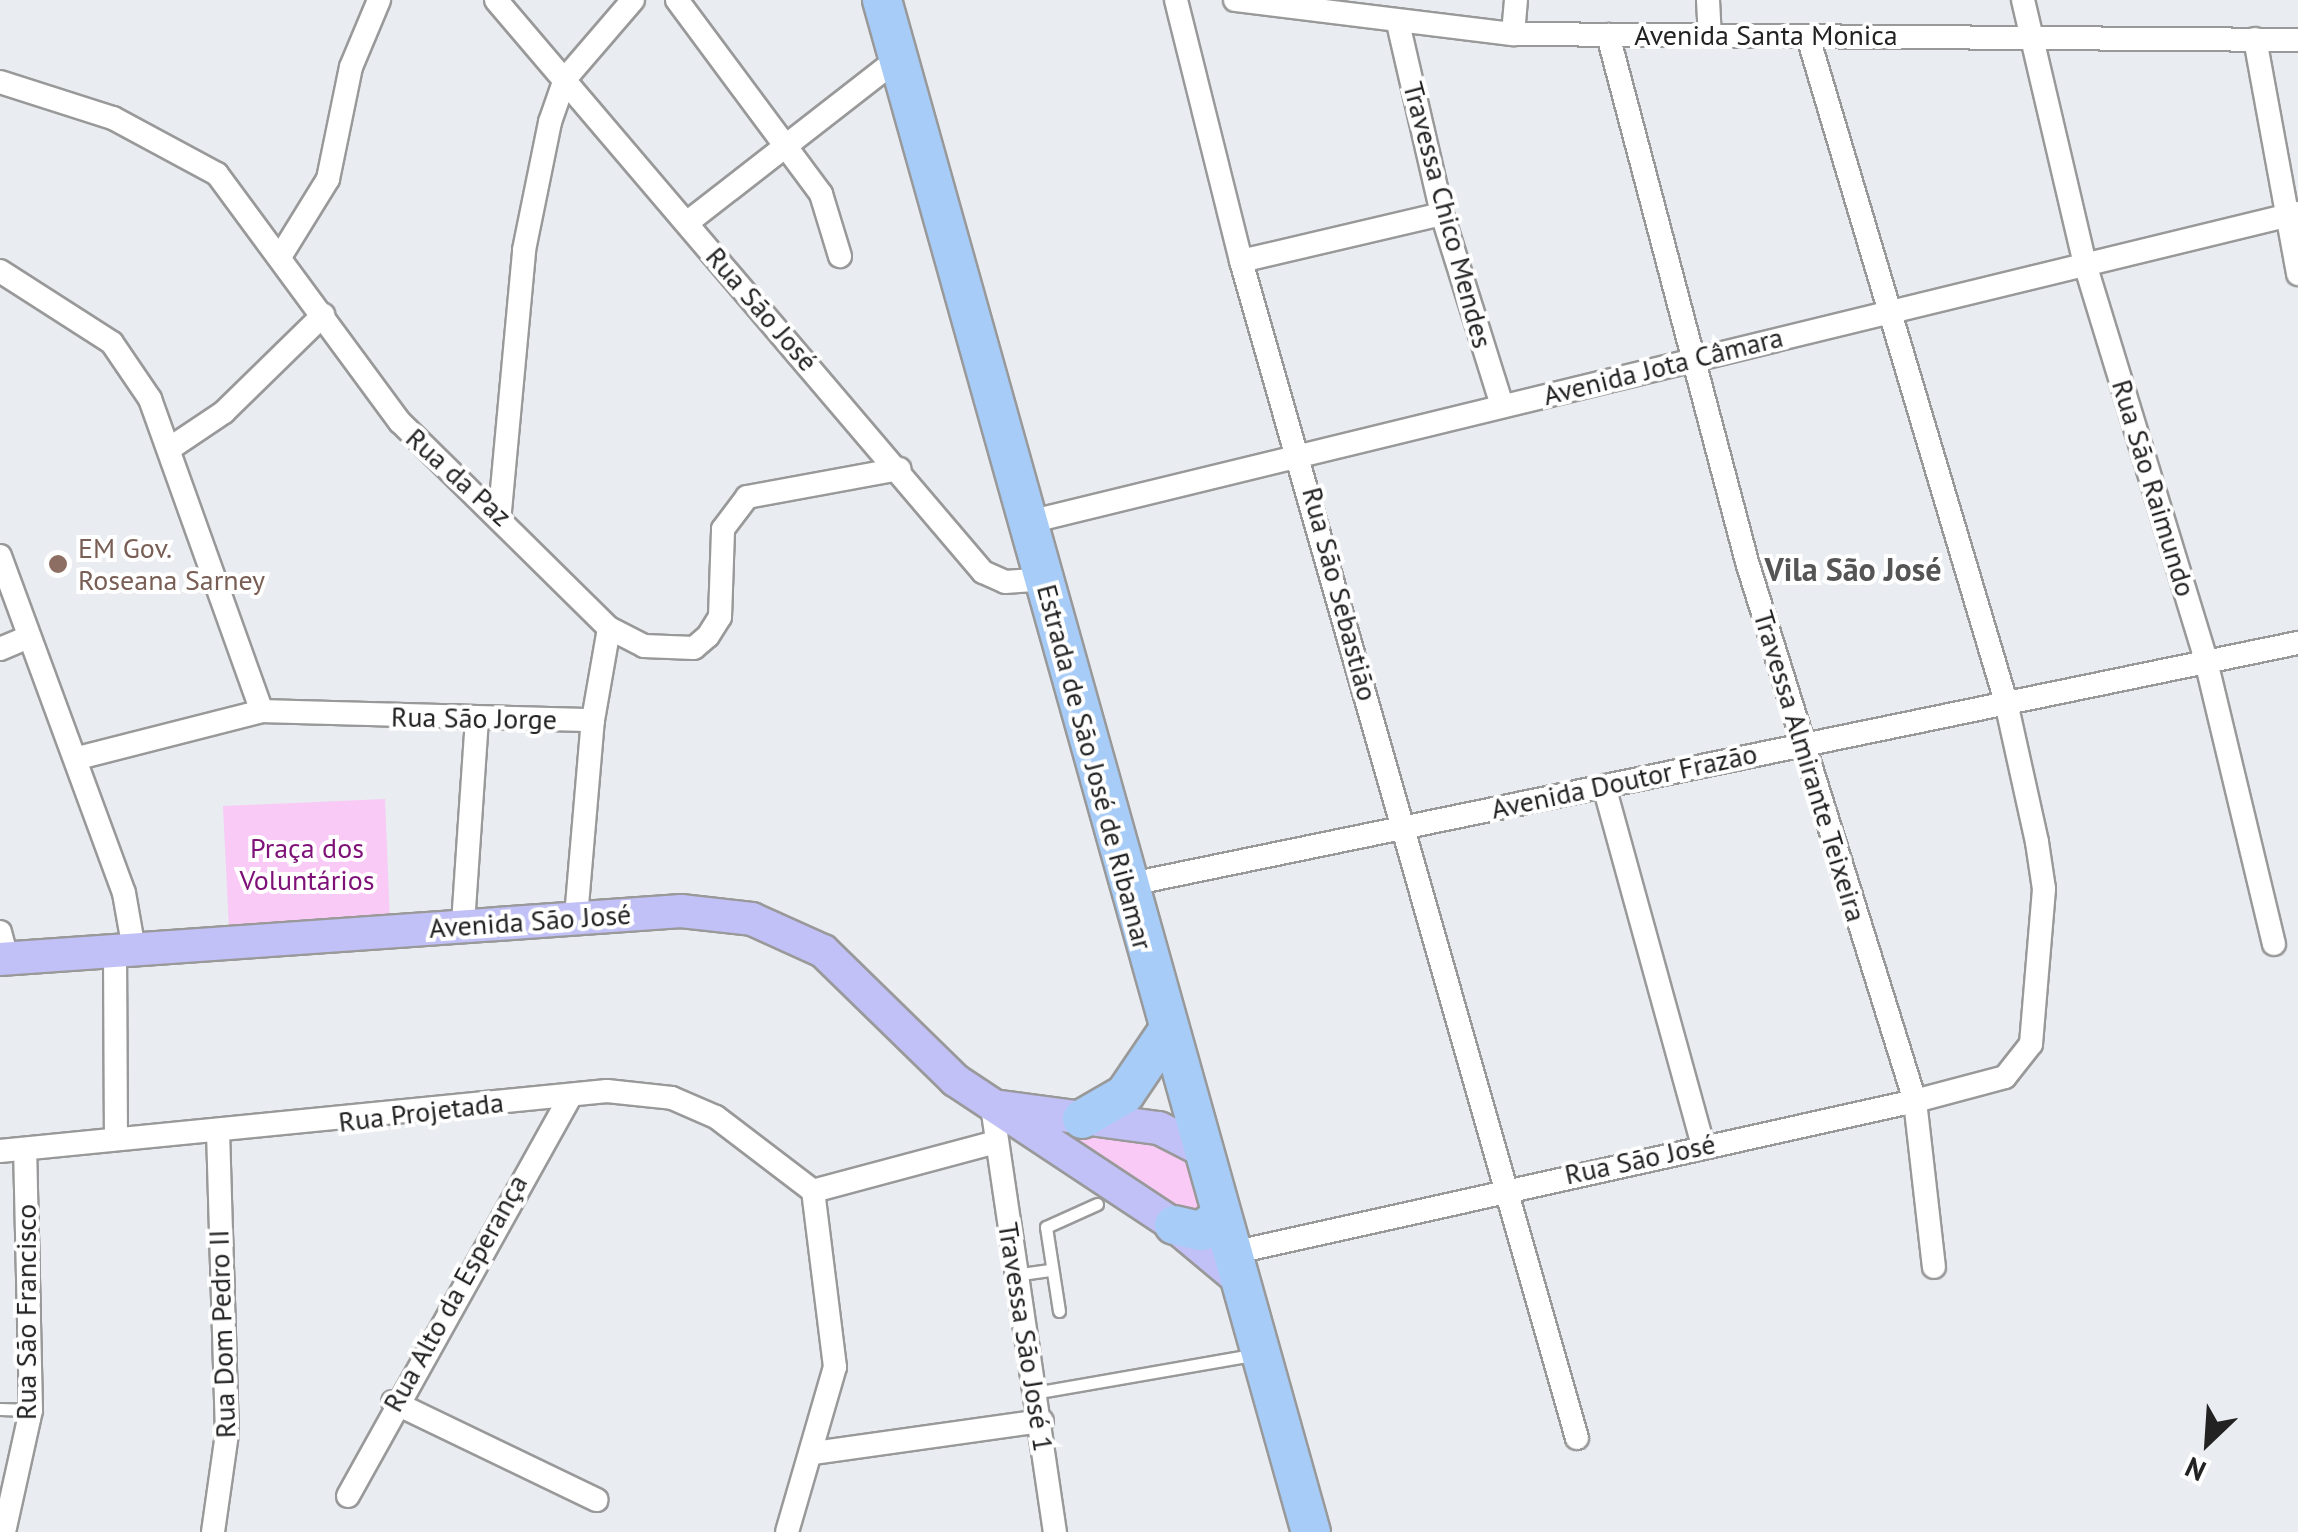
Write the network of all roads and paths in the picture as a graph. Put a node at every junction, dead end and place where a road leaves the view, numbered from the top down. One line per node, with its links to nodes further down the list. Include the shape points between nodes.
1 (379, 0): 26 (street, via 351,67 328,180)
2 (633, 0): 20 (street)
3 (677, 0): 22 (street)
4 (882, 0): 19 (main road, Estrada de São José de Ribamar)
5 (1176, 0): 28 (street, Rua São Sebastião)
6 (1235, 0): 11 (street, Avenida Santa Monica)
7 (1516, 0): 12 (street)
8 (1708, 0): 15 (street)
9 (2024, 0): 13 (street, Rua São Raimundo)
10 (501, 2): 20 (street, Rua São José)
11 (1398, 22): 12 (street, Avenida Santa Monica); 23 (street, Travessa Chico Mendes)
12 (1512, 34): 14 (street, Avenida Santa Monica)
13 (2027, 34): 16 (street, Avenida Santa Monica); 17 (street, Avenida Santa Monica); 29 (street, Rua São Raimundo)
14 (1608, 35): 15 (street, Avenida Santa Monica); 34 (street, Travessa Almirante Teixeira)
15 (1710, 35): 16 (street, Avenida Santa Monica)
16 (1808, 37): 32 (street)
17 (2254, 39): 18 (street, Avenida Santa Monica); 24 (street)
18 (2298, 40)
19 (898, 58): 22 (street); 40 (main road, Estrada de São José de Ribamar)
20 (565, 79): 25 (street, Rua São José); 39 (street, via 524,250)
21 (0, 82): 26 (street, Rua da Paz, via 50,92 189,152)
22 (787, 144): 25 (street); 27 (street, via 822,194)
23 (1442, 214): 28 (street); 35 (street, Travessa Chico Mendes)
24 (2290, 215): 29 (street, Avenida Jota Câmara); 31 (street)
25 (688, 222): 38 (street, Rua São José)
26 (283, 252): 33 (street, Rua da Paz)
27 (840, 256)
28 (1241, 261): 37 (street, Rua São Sebastião)
29 (2085, 264): 32 (street, Avenida Jota Câmara); 47 (street, Rua São Raimundo)
30 (0, 271): 36 (street, via 112,343)
31 (2298, 274)
32 (1885, 312): 34 (street, Avenida Jota Câmara); 48 (street)
33 (323, 315): 36 (street, via 224,412); 39 (street, Rua da Paz, via 400,422)
34 (1689, 360): 35 (street, Avenida Jota Câmara); 52 (street, Travessa Almirante Teixeira)
35 (1502, 406): 37 (street, Avenida Jota Câmara)
36 (172, 447): 49 (street)
37 (1302, 455): 40 (street, Avenida Jota Câmara); 55 (street, Rua São Sebastião)
38 (899, 469): 42 (street, Rua São José, via 983,572 1005,582); 43 (street, Rua da Paz, via 747,497 723,530 720,617 694,648 644,646)
39 (500, 511): 43 (street, Rua da Paz)
40 (1029, 522): 42 (main road, Estrada de São José de Ribamar)
41 (0, 556): 44 (street)
42 (1044, 579): 56 (main road, Estrada de São José de Ribamar)
43 (609, 628): 51 (street, Rua São Jorge)
44 (28, 636): 46 (street); 53 (street)
45 (2298, 642): 47 (street, Avenida Doutor Frazão)
46 (0, 649)
47 (2206, 662): 48 (street, Avenida Doutor Frazão); 59 (street, Rua São Raimundo)
48 (2006, 702): 52 (street, Avenida Doutor Frazão); 64 (street, Rua São José, via 2044,888 2032,1044 2005,1077)
49 (262, 712): 50 (street, Rua São Jorge); 53 (street, Rua São Jorge)
50 (476, 719): 51 (street, Rua São Jorge); 58 (street)
51 (593, 720): 57 (street)
52 (1801, 744): 54 (street, Avenida Doutor Frazão); 64 (street, Travessa Almirante Teixeira)
53 (78, 758): 61 (street)
54 (1604, 786): 55 (street, Avenida Doutor Frazão); 70 (street)
55 (1404, 827): 56 (street, Avenida Doutor Frazão); 74 (street, Rua São Sebastião)
56 (1126, 885): 62 (main road, Estrada de São José de Ribamar)
57 (576, 917): 58 (street, Avenida São José); 65 (street, Avenida São José, via 719,913 781,928 823,951)
58 (463, 924): 61 (street, Avenida São José)
59 (2274, 944)
60 (2, 950): 61 (street, Avenida São José)
61 (125, 950): 68 (street)
62 (1167, 1032): 66 (main road, via 1125,1094); 73 (main road, Estrada de São José de Ribamar)
63 (571, 1094): 67 (street, Rua Projetada); 75 (street, Rua Projetada, via 672,1098 766,1149); 86 (street, Rua Alto da Esperança)
64 (1915, 1101): 70 (street, Rua São José); 80 (street, Travessa Almirante Teixeira)
65 (992, 1106): 66 (street); 69 (street, Travessa São José 1); 78 (street, Avenida São José)
66 (1082, 1119): 73 (street, via 1170,1131)
67 (218, 1134): 68 (street, Rua Projetada); 95 (street, Rua Dom Pedro II, via 227,1434)
68 (116, 1140): 71 (street, Rua Projetada)
69 (996, 1142): 75 (street); 82 (street, Travessa São José 1)
70 (1703, 1145): 74 (street, Rua São José)
71 (25, 1149): 72 (street, Rua Projetada); 88 (street, Rua São Francisco)
72 (0, 1151)
73 (1204, 1151): 77 (main road, Estrada de São José de Ribamar)
74 (1504, 1188): 79 (street, Rua São José); 90 (street, Rua São Sebastião)
75 (812, 1192): 91 (street, via 834,1335)
76 (1097, 1204): 81 (lane, via 1049,1223)
77 (1221, 1216): 78 (main road, via 1201,1231); 79 (main road, Estrada de São José de Ribamar)
78 (1174, 1224): 79 (street, Avenida São José)
79 (1237, 1267): 84 (main road, Estrada de São José de Ribamar)
80 (1934, 1267)
81 (1050, 1270): 82 (lane); 83 (lane)
82 (1014, 1276): 85 (street, Travessa São José 1)
83 (1059, 1311)
84 (1260, 1354): 85 (lane); 98 (main road, Estrada de São José de Ribamar)
85 (1040, 1392): 89 (street, Travessa São José 1)
86 (393, 1402): 92 (street, Rua Alto da Esperança); 93 (street)
87 (0, 1410): 88 (lane)
88 (31, 1410): 94 (street, Rua São Francisco)
89 (1042, 1421): 91 (street); 97 (street, Travessa São José 1)
90 (1578, 1438)
91 (813, 1454): 96 (street)
92 (348, 1496)
93 (597, 1500)
94 (4, 1532)
95 (213, 1532)
96 (787, 1532)
97 (1056, 1532)
98 (1311, 1532)

